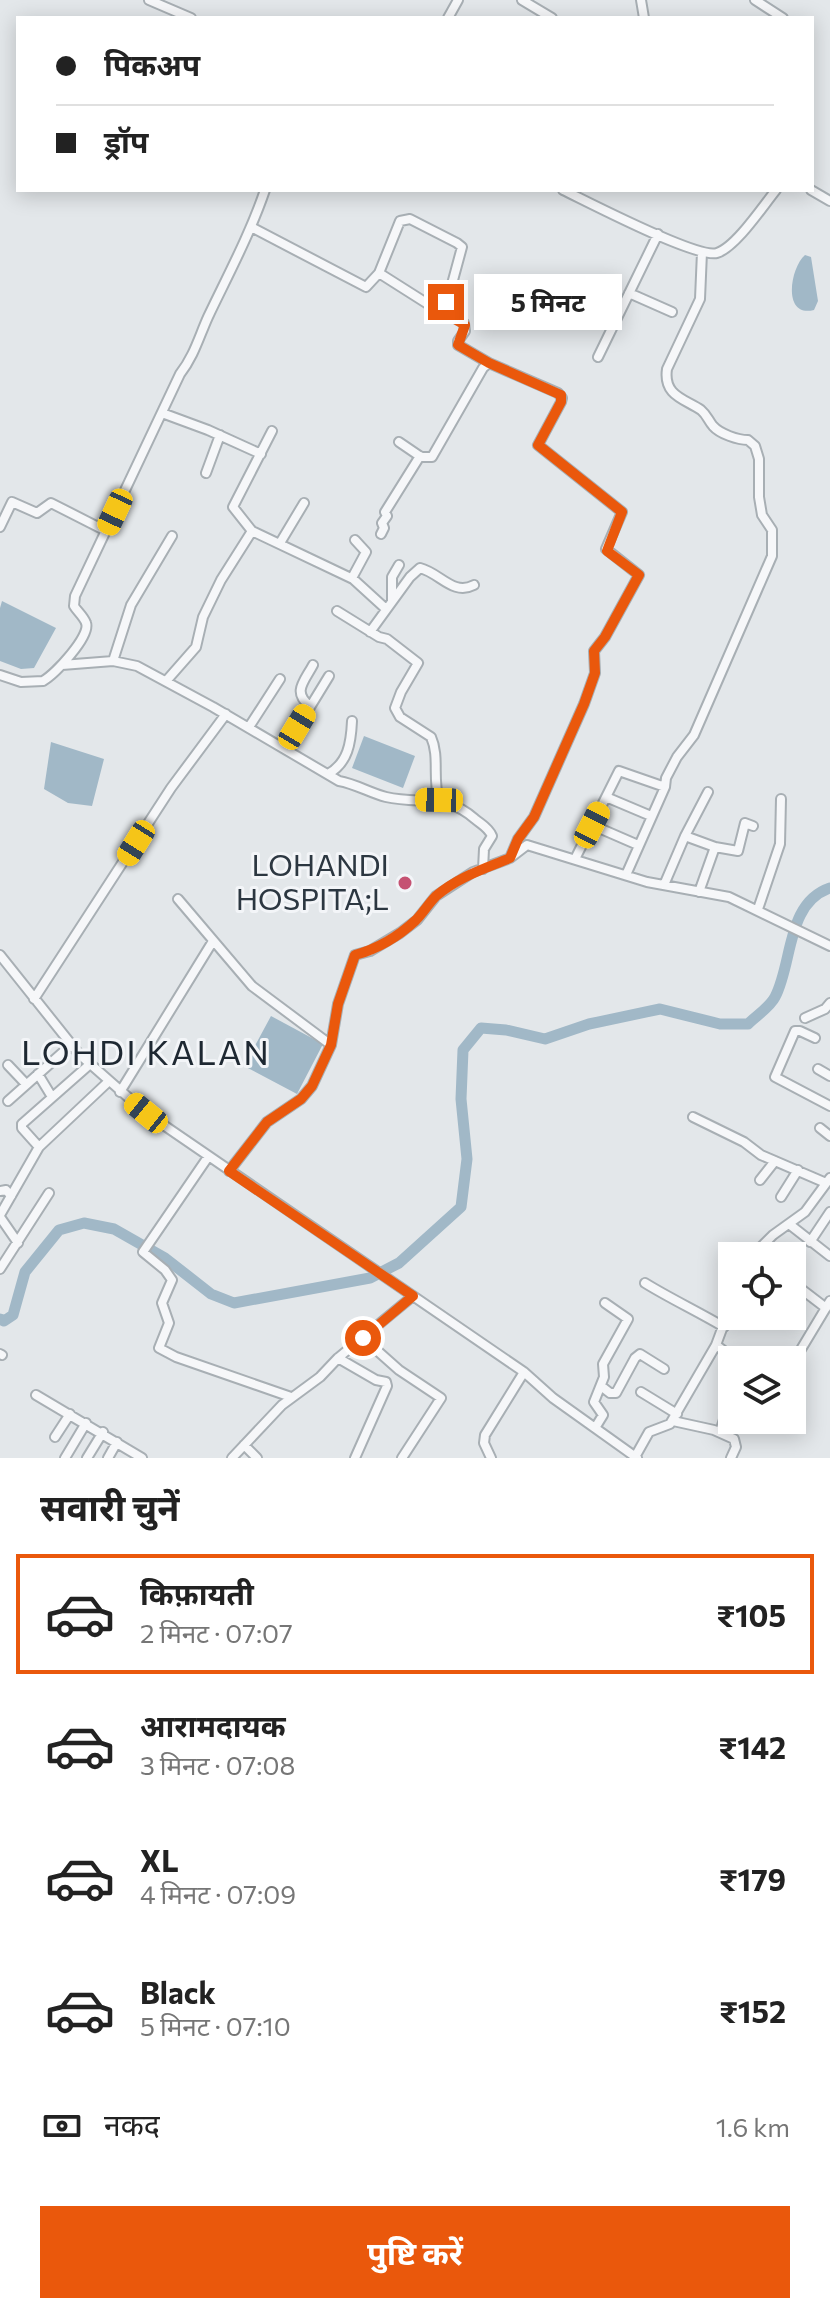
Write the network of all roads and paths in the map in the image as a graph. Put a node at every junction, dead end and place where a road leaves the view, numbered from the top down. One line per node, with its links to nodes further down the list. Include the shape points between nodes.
1 (149, 0): 5 (street)
2 (522, 0): 4 (street)
3 (755, 0): 6 (street)
4 (541, 15)
5 (186, 16)
6 (780, 16)
7 (264, 192): 10 (street)
8 (774, 192): 12 (street, via 731,243 718,253)
9 (578, 193): 11 (street)
10 (251, 227): 13 (street, via 363,286); 19 (street)
11 (658, 234): 12 (street); 14 (street)
12 (702, 252): 54 (street, via 700,299 667,369 667,381 676,397 703,412 718,430 755,446 762,515 773,543 772,556 694,735 673,762)
13 (379, 273): 15 (street); 15 (street, via 403,219 457,243 461,253)
14 (629, 293): 16 (street); 17 (street)
15 (441, 311): 18 (street, via 465,325 458,345)
16 (672, 312)
17 (598, 357)
18 (489, 363): 24 (street, via 432,457); 65 (street, via 561,395 538,445 622,512 607,551 639,575 594,651 595,673 584,704)
19 (162, 413): 21 (street); 28 (street)
20 (272, 431): 23 (street)
21 (220, 435): 23 (street); 25 (street)
22 (399, 442): 24 (street)
23 (261, 454): 29 (street, via 233,507)
24 (420, 456): 30 (street, via 385,512)
25 (206, 473)
26 (304, 503): 33 (street)
27 (0, 527): 28 (street, via 12,502 37,513 51,503)
28 (106, 531): 42 (street, via 73,601 86,630)
29 (252, 531): 33 (street); 47 (street, via 203,617 196,647)
30 (381, 534)
31 (172, 536): 41 (street, via 131,605)
32 (355, 540): 35 (street, via 366,552)
33 (280, 543): 35 (street)
34 (399, 565): 37 (street, via 392,577)
35 (353, 579): 38 (street)
36 (474, 585): 37 (street, via 456,588 420,568)
37 (392, 601): 38 (street)
38 (386, 609): 40 (street)
39 (337, 611): 40 (street)
40 (370, 632): 58 (street, via 418,663 395,708 431,737)
41 (113, 661): 42 (street); 47 (street)
42 (62, 665): 44 (street, via 33,682)
43 (313, 665): 48 (street, via 299,692)
44 (0, 675)
45 (329, 676): 48 (street)
46 (280, 679): 51 (street)
47 (167, 680): 49 (street)
48 (310, 706): 52 (street)
49 (226, 714): 51 (street); 76 (street, via 171,788)
50 (352, 721): 53 (street, via 345,757)
51 (249, 727): 52 (street)
52 (285, 748): 53 (street)
53 (328, 774): 58 (street, via 386,797)
54 (665, 787): 56 (street, via 619,771); 59 (street)
55 (708, 792): 62 (street)
56 (606, 797): 59 (street); 60 (street)
57 (781, 799): 72 (street, via 780,844)
58 (439, 800): 67 (street, via 488,827 492,836 484,849)
59 (651, 816): 63 (street)
60 (592, 825): 63 (street); 66 (street)
61 (753, 826): 64 (street, via 745,823 738,851)
62 (685, 836): 64 (street); 69 (street)
63 (638, 845): 68 (street)
64 (715, 847): 70 (street)
65 (510, 858): 66 (street, via 530,845); 67 (street)
66 (575, 859): 68 (street)
67 (483, 869): 81 (street, via 436,896 400,933 355,955)
68 (626, 875): 69 (street)
69 (664, 885): 70 (street)
70 (699, 892): 72 (street)
71 (178, 899): 73 (street)
72 (758, 909): 74 (street)
73 (213, 941): 81 (street, via 257,991); 89 (street)
74 (830, 946)
75 (0, 955): 76 (street)
76 (34, 999): 80 (street)
77 (830, 1003): 78 (street)
78 (805, 1018)
79 (815, 1038): 92 (street, via 795,1031 775,1077)
80 (71, 1045): 83 (street); 85 (street)
81 (331, 1045): 100 (street, via 312,1086 267,1122)
82 (8, 1065): 88 (street)
83 (89, 1065): 87 (street); 90 (street)
84 (818, 1069): 86 (street)
85 (38, 1074): 88 (street); 90 (street)
86 (830, 1076)
87 (108, 1082): 89 (street); 96 (street)
88 (26, 1084): 91 (street)
89 (120, 1092): 97 (street)
90 (52, 1097): 96 (street, via 21,1125)
91 (8, 1101)
92 (830, 1106)
93 (693, 1117): 98 (street)
94 (820, 1128): 95 (street)
95 (830, 1136)
96 (39, 1147): 105 (street)
97 (208, 1157): 100 (street); 134 (street, via 144,1255 172,1280 162,1304 169,1323 160,1349)
98 (775, 1161): 99 (street); 101 (street)
99 (798, 1170): 102 (street); 106 (street)
100 (229, 1171): 118 (street)
101 (760, 1180)
102 (826, 1184): 107 (street); 110 (street)
103 (0, 1191): 105 (street)
104 (49, 1193): 113 (street)
105 (11, 1196): 109 (street)
106 (781, 1197)
107 (830, 1198)
108 (830, 1212): 112 (street)
109 (0, 1216): 113 (street)
110 (789, 1224): 111 (street); 112 (street)
111 (769, 1242)
112 (810, 1242): 114 (street)
113 (18, 1243): 115 (street)
114 (830, 1256)
115 (0, 1269)
116 (645, 1283): 121 (street)
117 (806, 1291): 120 (street)
118 (413, 1296): 123 (street); 129 (street)
119 (605, 1303): 131 (street, via 628,1319 604,1361)
120 (828, 1305): 125 (street)
121 (718, 1324)
122 (723, 1330): 124 (street)
123 (363, 1338): 126 (street); 127 (street)
124 (716, 1345): 136 (street)
125 (803, 1346)
126 (338, 1358): 130 (street); 134 (street)
127 (390, 1362): 130 (street); 152 (street, via 441,1398)
128 (664, 1369): 131 (street, via 640,1354 616,1393)
129 (524, 1372): 138 (street); 153 (street, via 485,1435)
130 (380, 1380): 151 (street, via 386,1382 386,1391)
131 (601, 1386): 138 (street, via 594,1402 603,1415)
132 (641, 1392): 136 (street)
133 (36, 1395): 135 (street)
134 (291, 1397): 144 (street)
135 (70, 1414): 137 (street); 142 (street)
136 (675, 1418): 139 (street); 154 (street, via 649,1432)
137 (86, 1423): 140 (street); 145 (street)
138 (595, 1428): 154 (street)
139 (718, 1431)
140 (103, 1432): 143 (street); 146 (street)
141 (723, 1434): 155 (street, via 736,1443)
142 (55, 1437)
143 (117, 1442): 147 (street); 148 (street)
144 (244, 1445): 149 (street); 150 (street)
145 (65, 1458)
146 (87, 1458)
147 (108, 1458)
148 (142, 1458)
149 (232, 1458)
150 (257, 1458)
151 (355, 1458)
152 (402, 1458)
153 (491, 1458)
154 (636, 1458)
155 (731, 1458)

